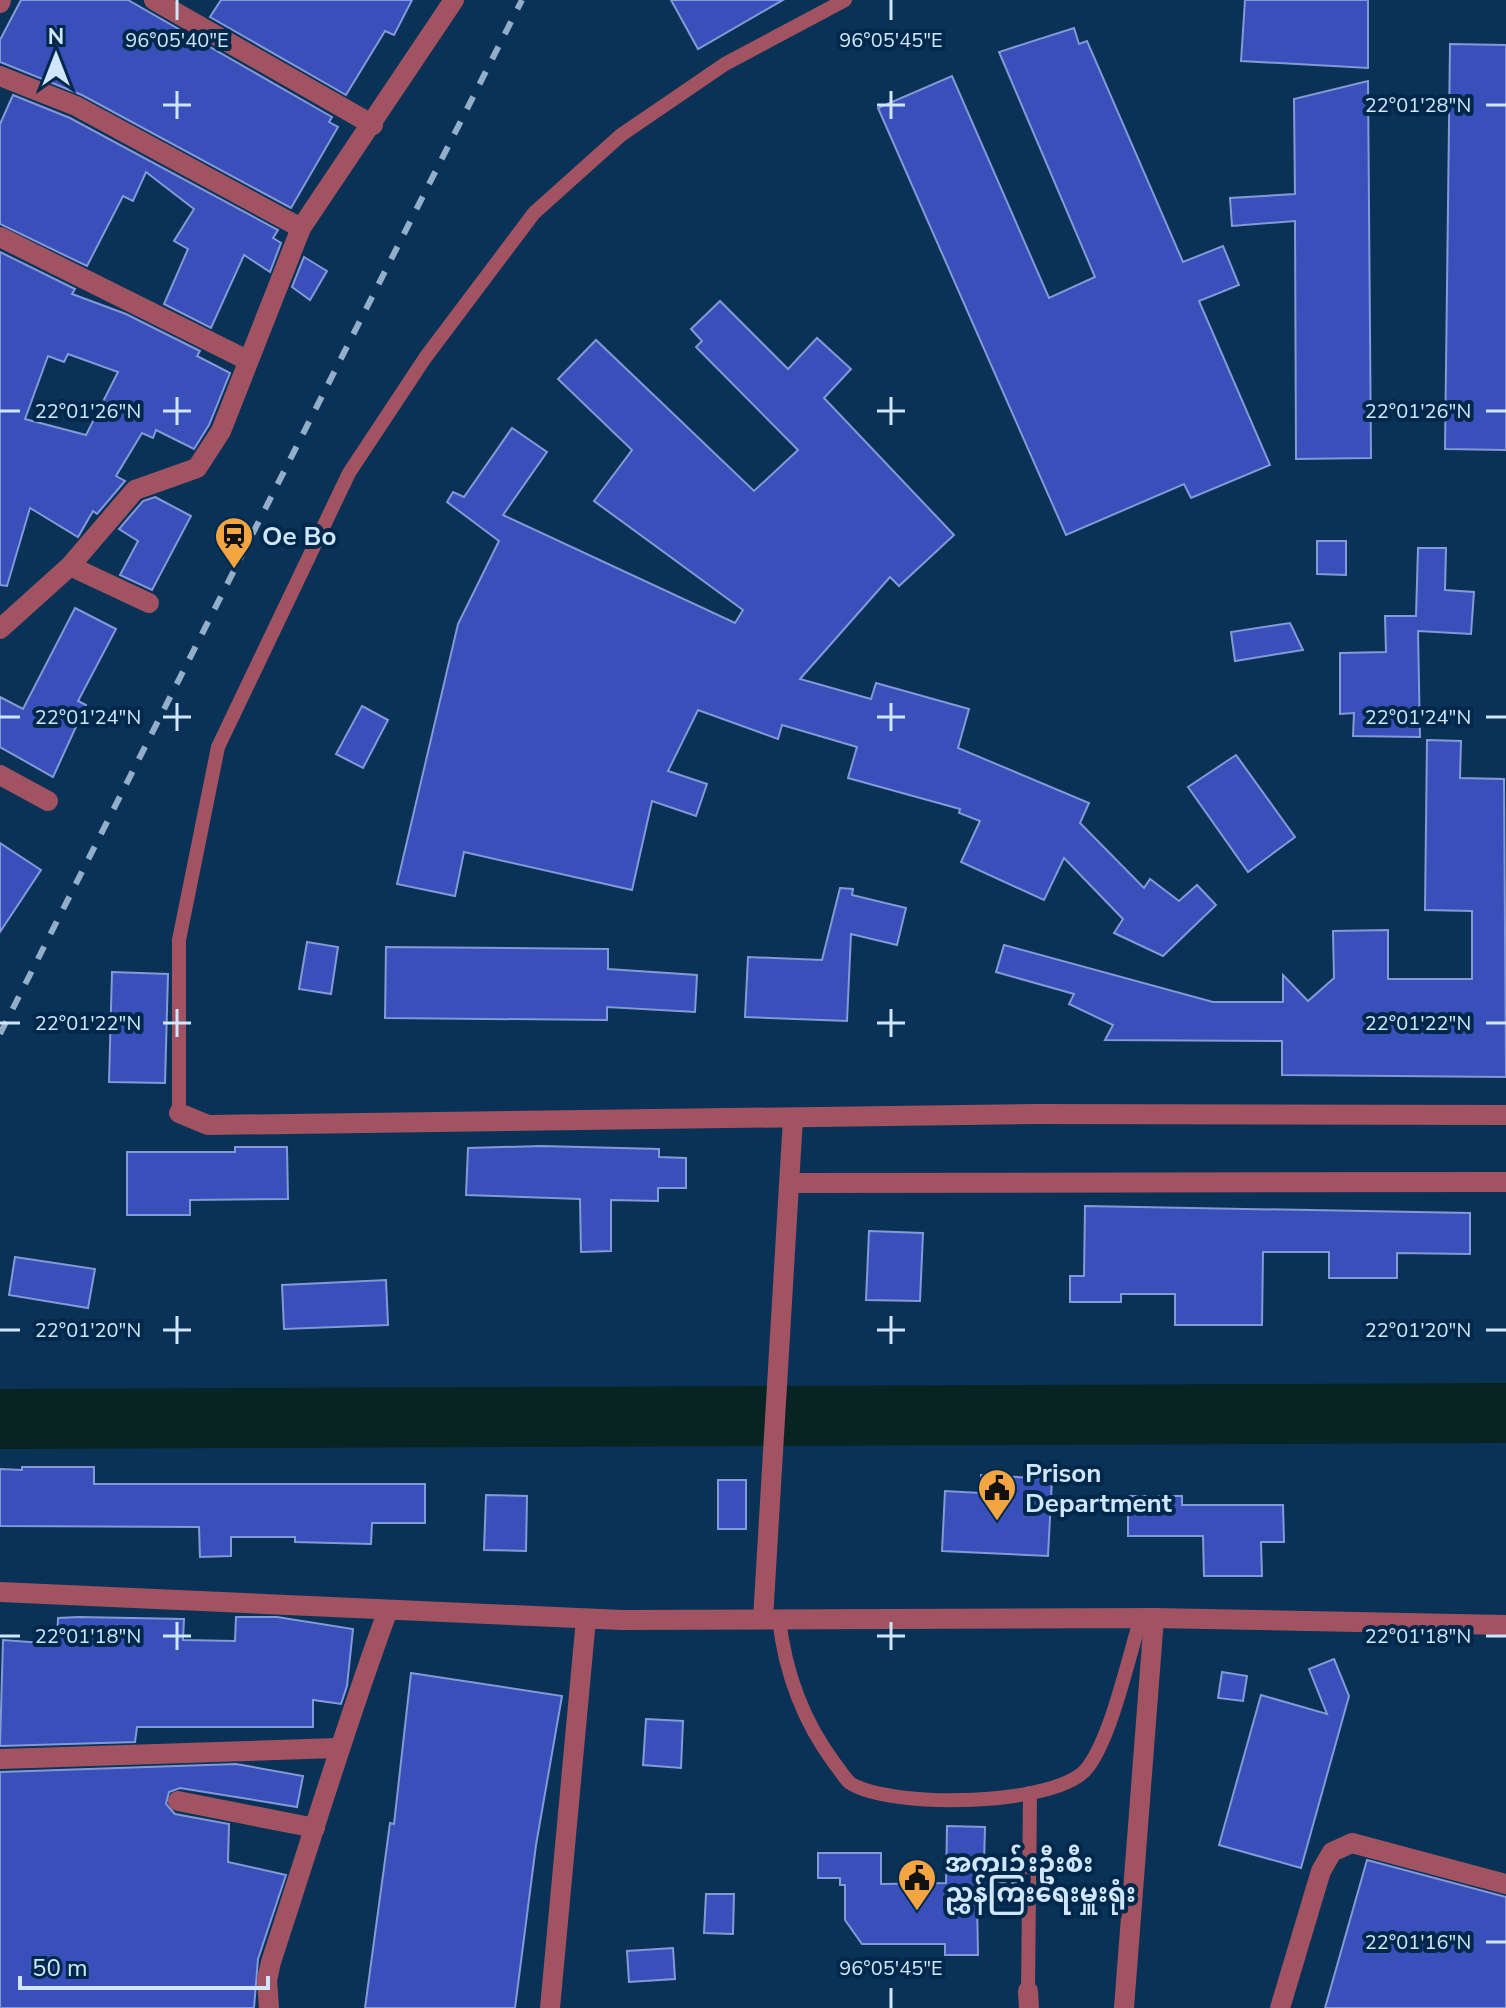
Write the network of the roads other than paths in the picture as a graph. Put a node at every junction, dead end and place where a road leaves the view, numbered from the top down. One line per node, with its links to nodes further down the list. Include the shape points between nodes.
1 (154, 0): 5 (street)
2 (454, 0): 5 (street)
3 (845, 0): 14 (lane, via 725,64 621,135 534,213 425,358 349,473 218,747 179,940)
4 (0, 76): 6 (street, via 76,106)
5 (373, 125): 6 (street)
6 (301, 228): 8 (street)
7 (0, 237): 8 (street)
8 (247, 360): 9 (street, via 221,431 197,468 135,490)
9 (70, 566): 10 (street); 11 (street)
10 (149, 603)
11 (0, 629)
12 (0, 775): 13 (street)
13 (48, 801)
14 (179, 1113): 16 (street, via 208,1125)
15 (1506, 1115): 16 (street)
16 (793, 1118): 18 (street)
17 (1506, 1182): 18 (street)
18 (790, 1183): 23 (street, via 769,1505)
19 (0, 1592): 20 (street)
20 (388, 1610): 22 (street); 25 (street)
21 (1148, 1618): 23 (street); 24 (street); 27 (lane, via 1088,1768 1065,1785); 34 (street)
22 (586, 1619): 23 (street); 33 (street)
23 (771, 1619): 27 (lane, via 798,1697 823,1747 849,1783 890,1797 994,1799)
24 (1506, 1625)
25 (337, 1748): 26 (street); 29 (street)
26 (0, 1759)
27 (1030, 1793): 31 (lane)
28 (178, 1801): 29 (street)
29 (315, 1828): 32 (street, via 271,1962)
30 (1506, 1882): 35 (street, via 1352,1843 1332,1852 1321,1871)
31 (1029, 2000)
32 (269, 2008)
33 (550, 2008)
34 (1124, 2008)
35 (1280, 2008)

